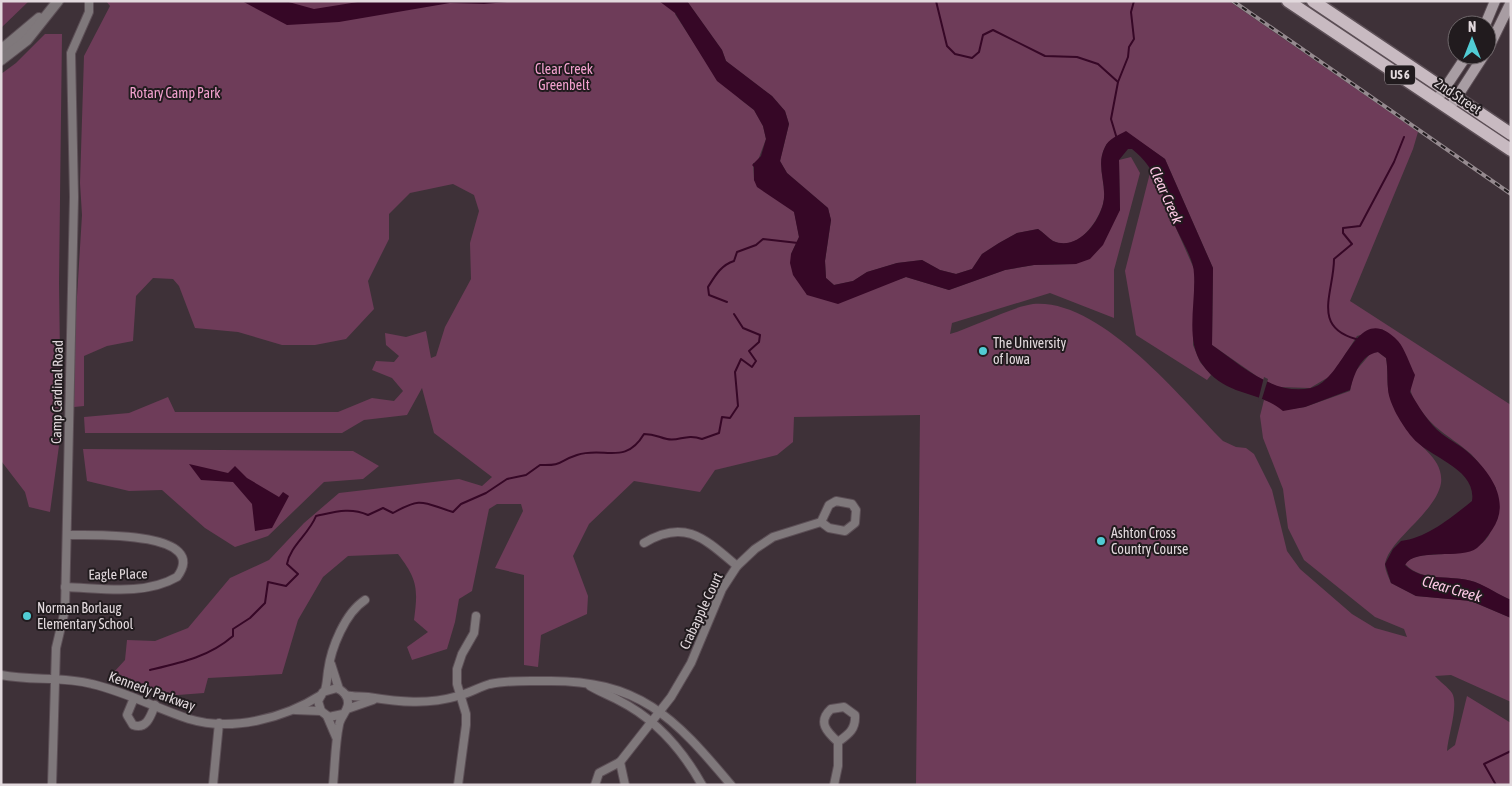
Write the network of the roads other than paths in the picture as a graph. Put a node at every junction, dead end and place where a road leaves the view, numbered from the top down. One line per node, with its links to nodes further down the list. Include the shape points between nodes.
1 (52, 1): 10 (street, via 36,21)
2 (58, 1): 11 (street, via 27,40)
3 (89, 1): 19 (street, Camp Cardinal Road, via 89,12 71,53 74,197)
4 (1288, 1): 14 (main road, 2nd Street / US 6)
5 (1313, 1): 14 (main road, 2nd Street / US 6)
6 (1495, 1): 8 (main road)
7 (1511, 2): 9 (main road)
8 (1489, 15)
9 (1497, 31)
10 (1, 50)
11 (1, 60)
12 (1460, 65): 14 (main road)
13 (1478, 65): 15 (main road)
14 (1441, 94): 15 (main road, 2nd Street / US 6)
15 (1453, 103): 16 (main road, 2nd Street / US 6); 17 (main road, 2nd Street / US 6)
16 (1511, 134)
17 (1511, 150)
18 (821, 522): 18 (street, via 829,505 836,501 852,504 856,510 855,523 845,532); 21 (street, Crabapple Court, via 774,537 754,549)
19 (66, 534): 22 (street, Camp Cardinal Road); 22 (street, Eagle Place, via 150,539 175,549 180,555 182,571 177,577 138,589)
20 (644, 543): 21 (street, via 662,533 682,532 705,541)
21 (737, 566): 37 (street, Crabapple Court, via 722,589 691,663)
22 (65, 587): 27 (street, Camp Cardinal Road, via 65,610 56,648)
23 (366, 600): 25 (street, via 352,612 338,638)
24 (476, 616): 31 (street, via 474,633 457,669)
25 (331, 664): 29 (street); 30 (street)
26 (1, 675): 27 (street, Kennedy Parkway)
27 (54, 680): 32 (street, Kennedy Parkway, via 89,683); 44 (street, Camp Cardinal Road)
28 (586, 684): 31 (street, via 513,680 489,684); 37 (street, via 621,691); 39 (street)
29 (342, 692): 30 (street, via 332,688); 33 (street); 36 (street, via 348,701)
30 (323, 693): 35 (street, Kennedy Parkway); 38 (street, via 318,701)
31 (461, 696): 33 (street, via 415,703); 47 (street, via 466,725)
32 (134, 698): 34 (street, Kennedy Parkway); 34 (street, via 127,715 133,725 147,723)
33 (375, 699): 36 (street)
34 (155, 705): 40 (street, Kennedy Parkway, via 190,719)
35 (293, 710): 38 (street, Kennedy Parkway); 40 (street, Kennedy Parkway, via 266,719)
36 (345, 711): 38 (street, via 334,718); 41 (street)
37 (660, 711): 39 (street, Crabapple Court); 51 (street, via 688,734)
38 (324, 713): 41 (street)
39 (652, 722): 43 (street, Crabapple Court); 50 (street, via 681,752)
40 (219, 723): 45 (street)
41 (336, 736): 46 (street)
42 (838, 742): 42 (street, via 828,732 824,720 831,709 844,707 854,715 855,722 853,730); 52 (street)
43 (620, 762): 48 (street, via 599,774); 49 (street)
44 (52, 785)
45 (213, 785)
46 (333, 785)
47 (458, 785)
48 (595, 785)
49 (625, 785)
50 (702, 785)
51 (731, 785)
52 (834, 785)

